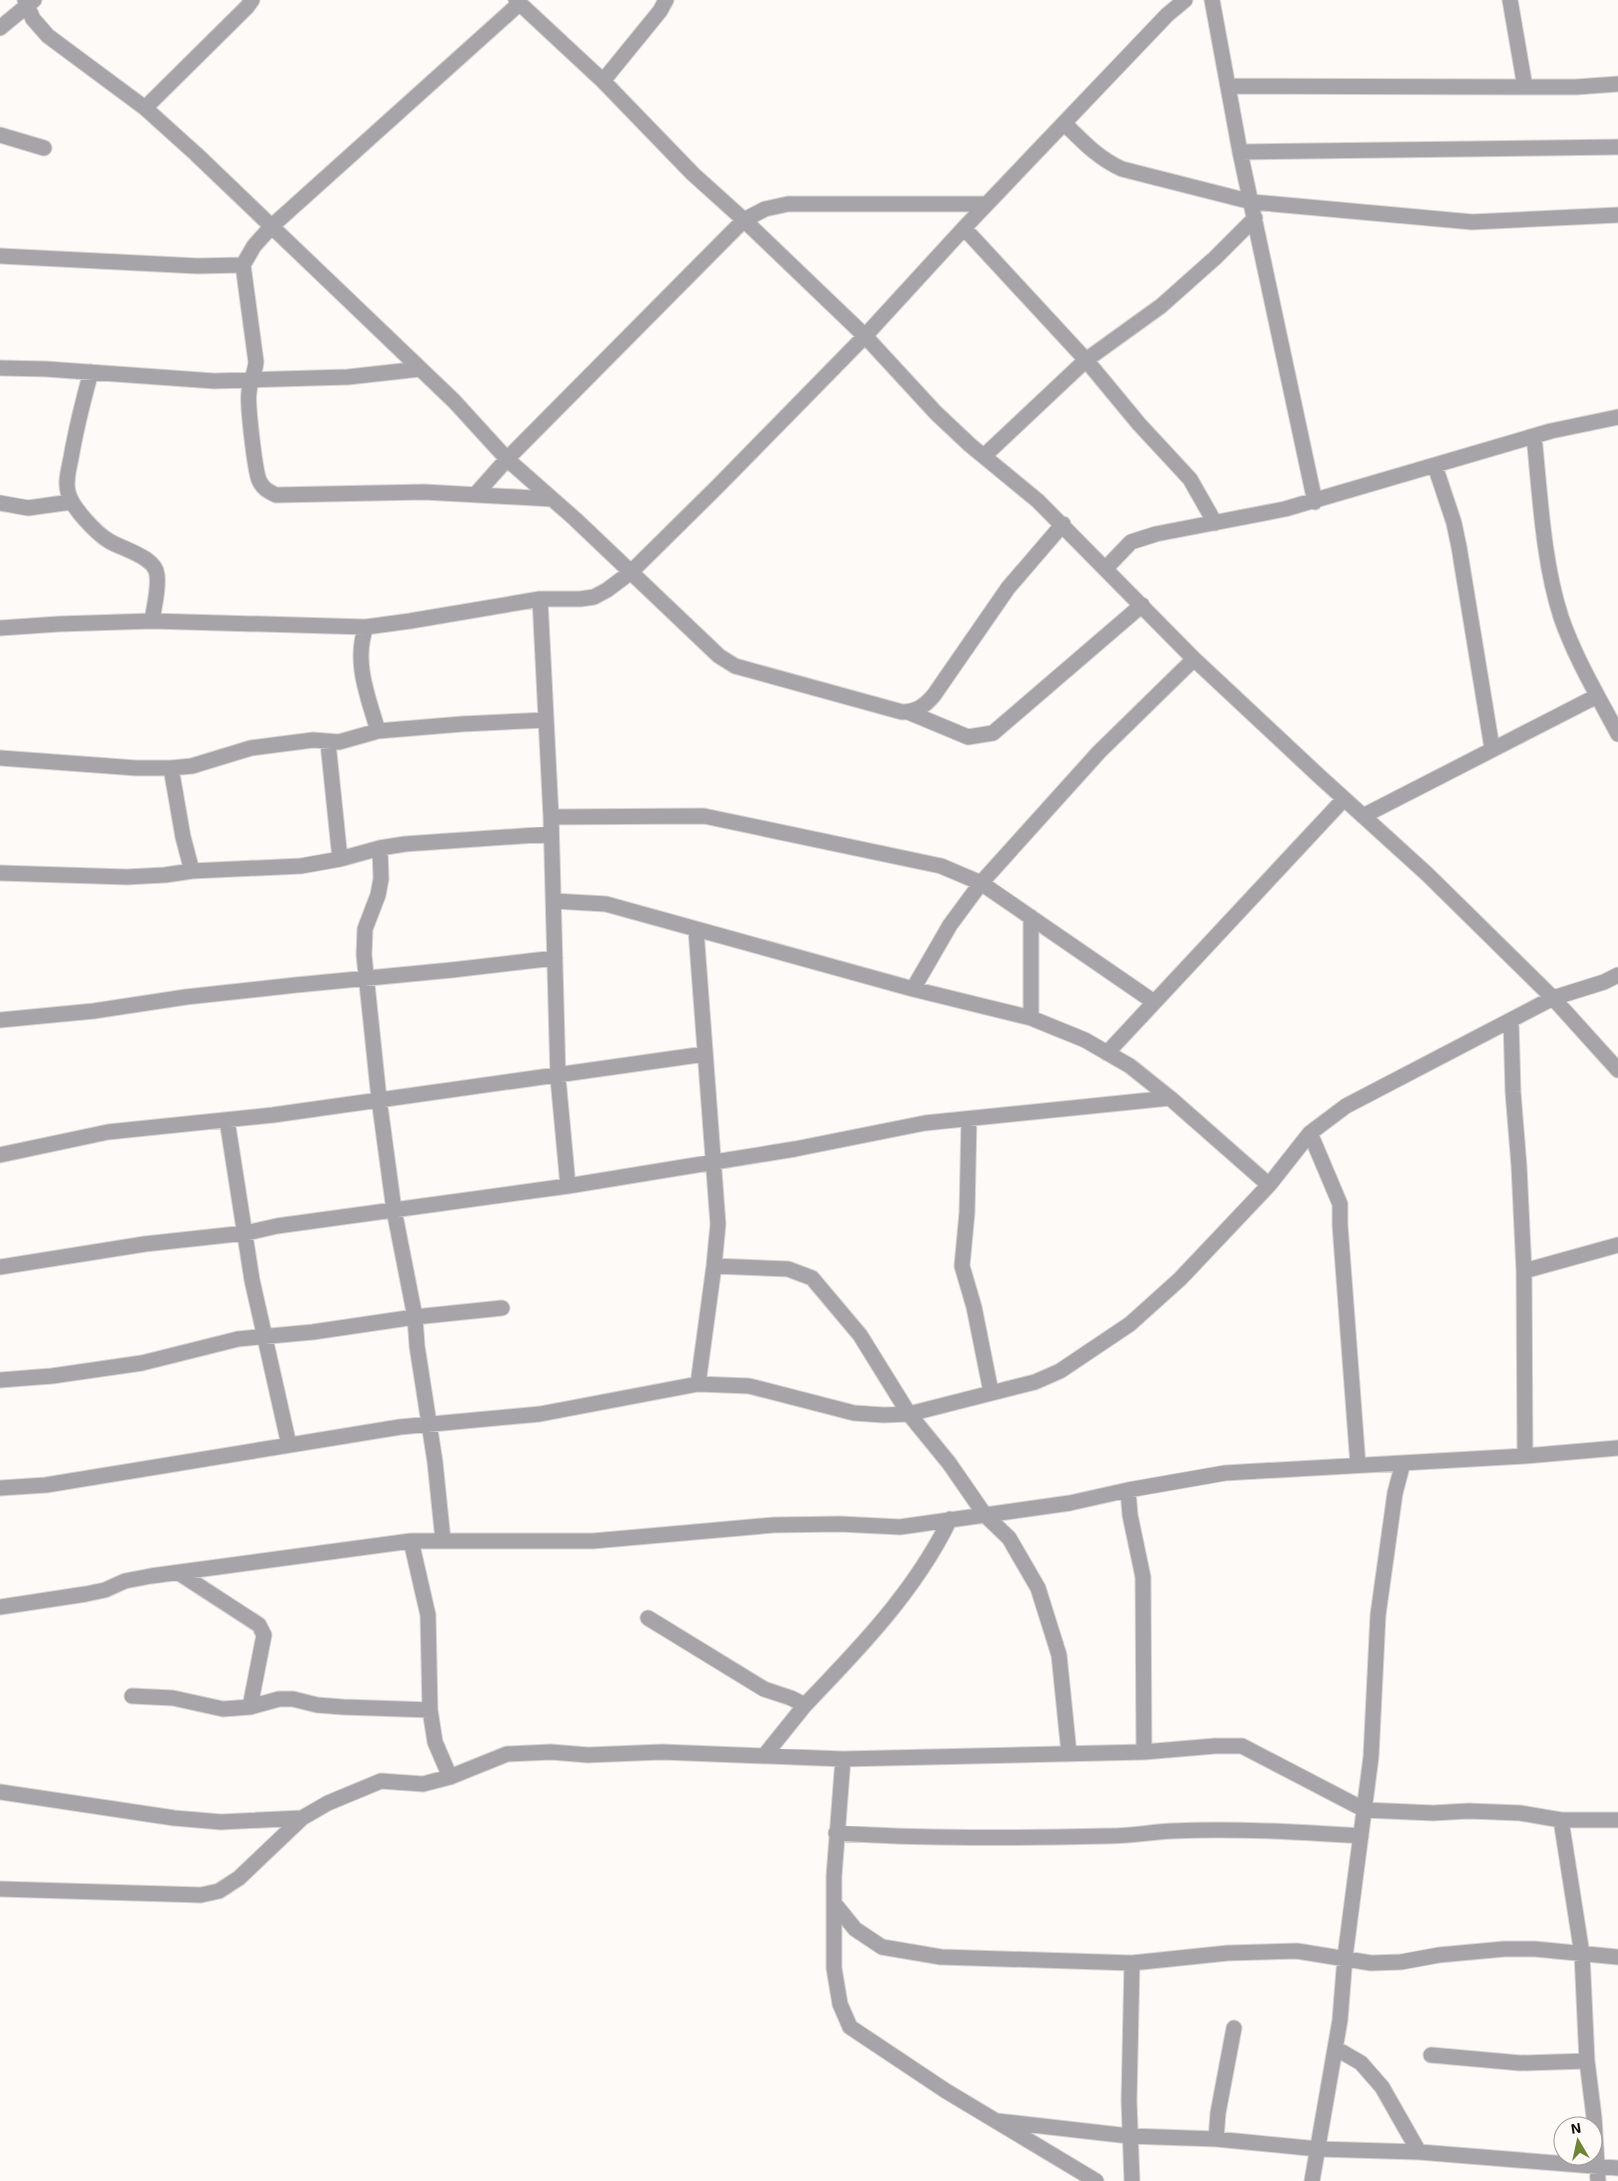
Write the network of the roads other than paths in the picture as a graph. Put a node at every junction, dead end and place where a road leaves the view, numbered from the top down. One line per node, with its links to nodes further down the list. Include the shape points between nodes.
1 (252, 0): 13 (street)
2 (666, 0): 9 (street)
3 (1185, 0): 14 (street)
4 (1212, 0): 11 (street)
5 (1510, 0): 12 (street)
6 (28, 2): 8 (street); 13 (street, via 33,19 48,36)
7 (518, 2): 9 (street); 24 (street)
8 (0, 28)
9 (603, 81): 23 (street, via 693,174)
10 (1618, 84): 12 (street)
11 (1228, 86): 12 (street); 18 (street)
12 (1525, 87)
13 (144, 108): 24 (street)
14 (1064, 123): 19 (street, via 1106,161 1122,169); 20 (street)
15 (0, 135): 17 (street)
16 (1618, 147): 18 (street)
17 (44, 148)
18 (1240, 152): 19 (street)
19 (1252, 202): 21 (street, via 1472,222); 22 (street)
20 (987, 204): 23 (street, via 788,204 765,208); 25 (street)
21 (1618, 215)
22 (1255, 218): 29 (street, via 1161,306); 42 (street)
23 (744, 220): 28 (street); 37 (street)
24 (272, 226): 27 (street, via 254,246); 31 (street)
25 (964, 228): 28 (street); 29 (street)
26 (0, 256): 27 (street, via 197,266)
27 (244, 265): 33 (street, via 255,346)
28 (866, 336): 36 (street, via 936,413); 47 (street)
29 (1086, 360): 36 (street); 44 (street, via 1190,479)
30 (0, 368): 32 (street)
31 (420, 369): 33 (street, via 380,375); 37 (street)
32 (91, 372): 33 (street, via 173,379); 41 (street, via 67,480)
33 (252, 380): 39 (street, via 248,402 258,478 265,490 276,494)
34 (1618, 417): 35 (street)
35 (1534, 436): 38 (street); 54 (street, via 1544,533 1561,617)
36 (984, 456): 45 (street)
37 (507, 459): 39 (street); 40 (street)
38 (1435, 466): 42 (street); 60 (street, via 1459,547)
39 (476, 494): 40 (street)
40 (552, 499): 47 (street)
41 (71, 502): 43 (street, via 28,508); 50 (street, via 98,534 148,560 154,567 157,574)
42 (1315, 502): 44 (street)
43 (0, 503)
44 (1215, 523): 46 (street, via 1131,542)
45 (1062, 524): 46 (street); 55 (street, via 1008,588 934,695 925,705)
46 (1106, 568): 49 (street)
47 (631, 572): 48 (street, via 594,597); 55 (street, via 719,656 735,666)
48 (540, 599): 51 (street); 56 (street)
49 (1142, 605): 53 (street); 55 (street, via 993,733 968,737)
50 (152, 620): 51 (street); 52 (street)
51 (366, 627): 57 (street, via 360,641 359,657)
52 (0, 628)
53 (1194, 659): 63 (street); 71 (street, via 1099,752)
54 (1598, 696): 58 (street); 60 (street)
55 (908, 712)
56 (546, 720): 57 (street); 65 (street)
57 (378, 732): 59 (street)
58 (1618, 734)
59 (328, 743): 62 (street, via 313,740 251,748 192,766); 68 (street)
60 (1492, 748): 64 (street)
61 (0, 758): 62 (street, via 106,767)
62 (171, 768): 69 (street)
63 (1344, 799): 64 (street); 80 (street)
64 (1363, 816): 79 (street)
65 (550, 817): 66 (street); 71 (street, via 704,816 941,866)
66 (551, 834): 67 (street); 72 (street)
67 (380, 848): 68 (street); 77 (street, via 381,879 365,930)
68 (340, 859): 69 (street, via 301,866)
69 (192, 871): 70 (street, via 127,877)
70 (0, 873)
71 (981, 883): 73 (street); 78 (street, via 950,925)
72 (554, 901): 74 (street, via 606,904); 75 (street)
73 (1031, 917): 80 (street); 81 (street)
74 (696, 930): 78 (street); 85 (street)
75 (555, 958): 77 (street); 87 (street)
76 (1618, 975): 79 (street)
77 (366, 979): 82 (street); 89 (street)
78 (913, 989): 81 (street)
79 (1553, 998): 83 (street); 86 (street)
80 (1154, 1002): 84 (street)
81 (1031, 1018): 84 (street)
82 (0, 1020)
83 (1511, 1020): 92 (street, via 1346,1106); 102 (street)
84 (1107, 1053): 88 (street, via 1130,1066)
85 (705, 1054): 87 (street); 94 (street)
86 (1618, 1070)
87 (558, 1076): 89 (street); 96 (street)
88 (1170, 1098): 90 (street); 95 (street)
89 (379, 1100): 91 (street); 97 (street)
90 (969, 1119): 94 (street, via 925,1123); 108 (street, via 962,1266)
91 (227, 1120): 93 (street, via 108,1132); 98 (street)
92 (1310, 1133): 95 (street); 115 (street, via 1340,1204)
93 (0, 1155)
94 (713, 1163): 96 (street); 100 (street, via 718,1224)
95 (1269, 1185): 108 (street, via 1180,1279 1130,1324 1060,1371 1035,1382)
96 (568, 1186): 97 (street)
97 (394, 1210): 98 (street); 104 (street)
98 (246, 1233): 101 (street, via 145,1244); 105 (street, via 252,1280)
99 (1618, 1245): 102 (street)
100 (714, 1266): 107 (street); 109 (street, via 788,1269 812,1278 860,1335)
101 (0, 1267)
102 (1524, 1271): 113 (street)
103 (502, 1308): 104 (street)
104 (415, 1317): 105 (street); 110 (street)
105 (266, 1336): 106 (street, via 142,1363); 111 (street)
106 (0, 1380)
107 (698, 1384): 109 (street, via 750,1386 854,1413); 110 (street, via 540,1414)
108 (991, 1392): 109 (street)
109 (909, 1414): 118 (street)
110 (429, 1423): 111 (street); 120 (street)
111 (289, 1445): 116 (street, via 46,1485)
112 (1618, 1448): 113 (street)
113 (1526, 1456): 114 (street)
114 (1402, 1462): 115 (street); 135 (street, via 1378,1615 1374,1719)
115 (1358, 1465): 117 (street, via 1225,1473)
116 (0, 1488)
117 (1128, 1490): 118 (street, via 1070,1504); 129 (street, via 1143,1577)
118 (985, 1515): 119 (street); 130 (street, via 1009,1538 1038,1588 1059,1654)
119 (950, 1519): 120 (street, via 900,1527 756,1525 593,1541); 126 (street, via 936,1549 885,1617)
120 (443, 1540): 121 (street)
121 (411, 1541): 122 (street); 128 (street, via 428,1615)
122 (179, 1573): 123 (street, via 125,1581 86,1594); 127 (street, via 259,1625 264,1635)
123 (0, 1607)
124 (648, 1618): 126 (street, via 764,1689)
125 (132, 1696): 127 (street, via 173,1698 223,1709)
126 (805, 1706): 131 (street)
127 (250, 1707): 128 (street, via 293,1699 317,1705)
128 (430, 1710): 133 (street, via 435,1742)
129 (1144, 1752): 130 (street); 135 (street, via 1242,1746)
130 (1069, 1753): 132 (street)
131 (764, 1756): 132 (street); 133 (street, via 662,1752 516,1754 499,1757)
132 (843, 1759): 139 (street)
133 (450, 1777): 136 (street, via 423,1784 381,1781 328,1803)
134 (0, 1792): 136 (street, via 193,1820 221,1822)
135 (1365, 1810): 137 (street, via 1520,1813); 140 (street)
136 (302, 1818): 141 (street, via 239,1878 219,1891 201,1895)
137 (1561, 1820): 138 (street); 143 (street)
138 (1618, 1820)
139 (836, 1833): 140 (street, via 1039,1838 1172,1831 1246,1831); 142 (street)
140 (1361, 1836): 144 (street)
141 (0, 1889)
142 (834, 1903): 146 (street, via 855,1929 882,1947 940,1957); 151 (street, via 834,1968 840,2004 850,2027 898,2061)
143 (1582, 1954): 144 (street, via 1504,1949 1371,1963); 145 (street); 150 (street)
144 (1345, 1957): 146 (street, via 1297,1951 1228,1952); 148 (street)
145 (1618, 1957)
146 (1132, 1963): 152 (street)
147 (1234, 2028): 153 (street)
148 (1336, 2049): 154 (street); 155 (street, via 1361,2063 1382,2087)
149 (1432, 2055): 150 (street, via 1520,2063)
150 (1587, 2061): 157 (street)
151 (997, 2121): 152 (street); 158 (street)
152 (1129, 2136): 153 (street); 159 (street)
153 (1216, 2140): 154 (street)
154 (1318, 2149): 155 (street); 160 (street)
155 (1419, 2152): 157 (street)
156 (1618, 2168): 157 (street)
157 (1597, 2174)
158 (1096, 2181)
159 (1132, 2181)
160 (1312, 2181)

